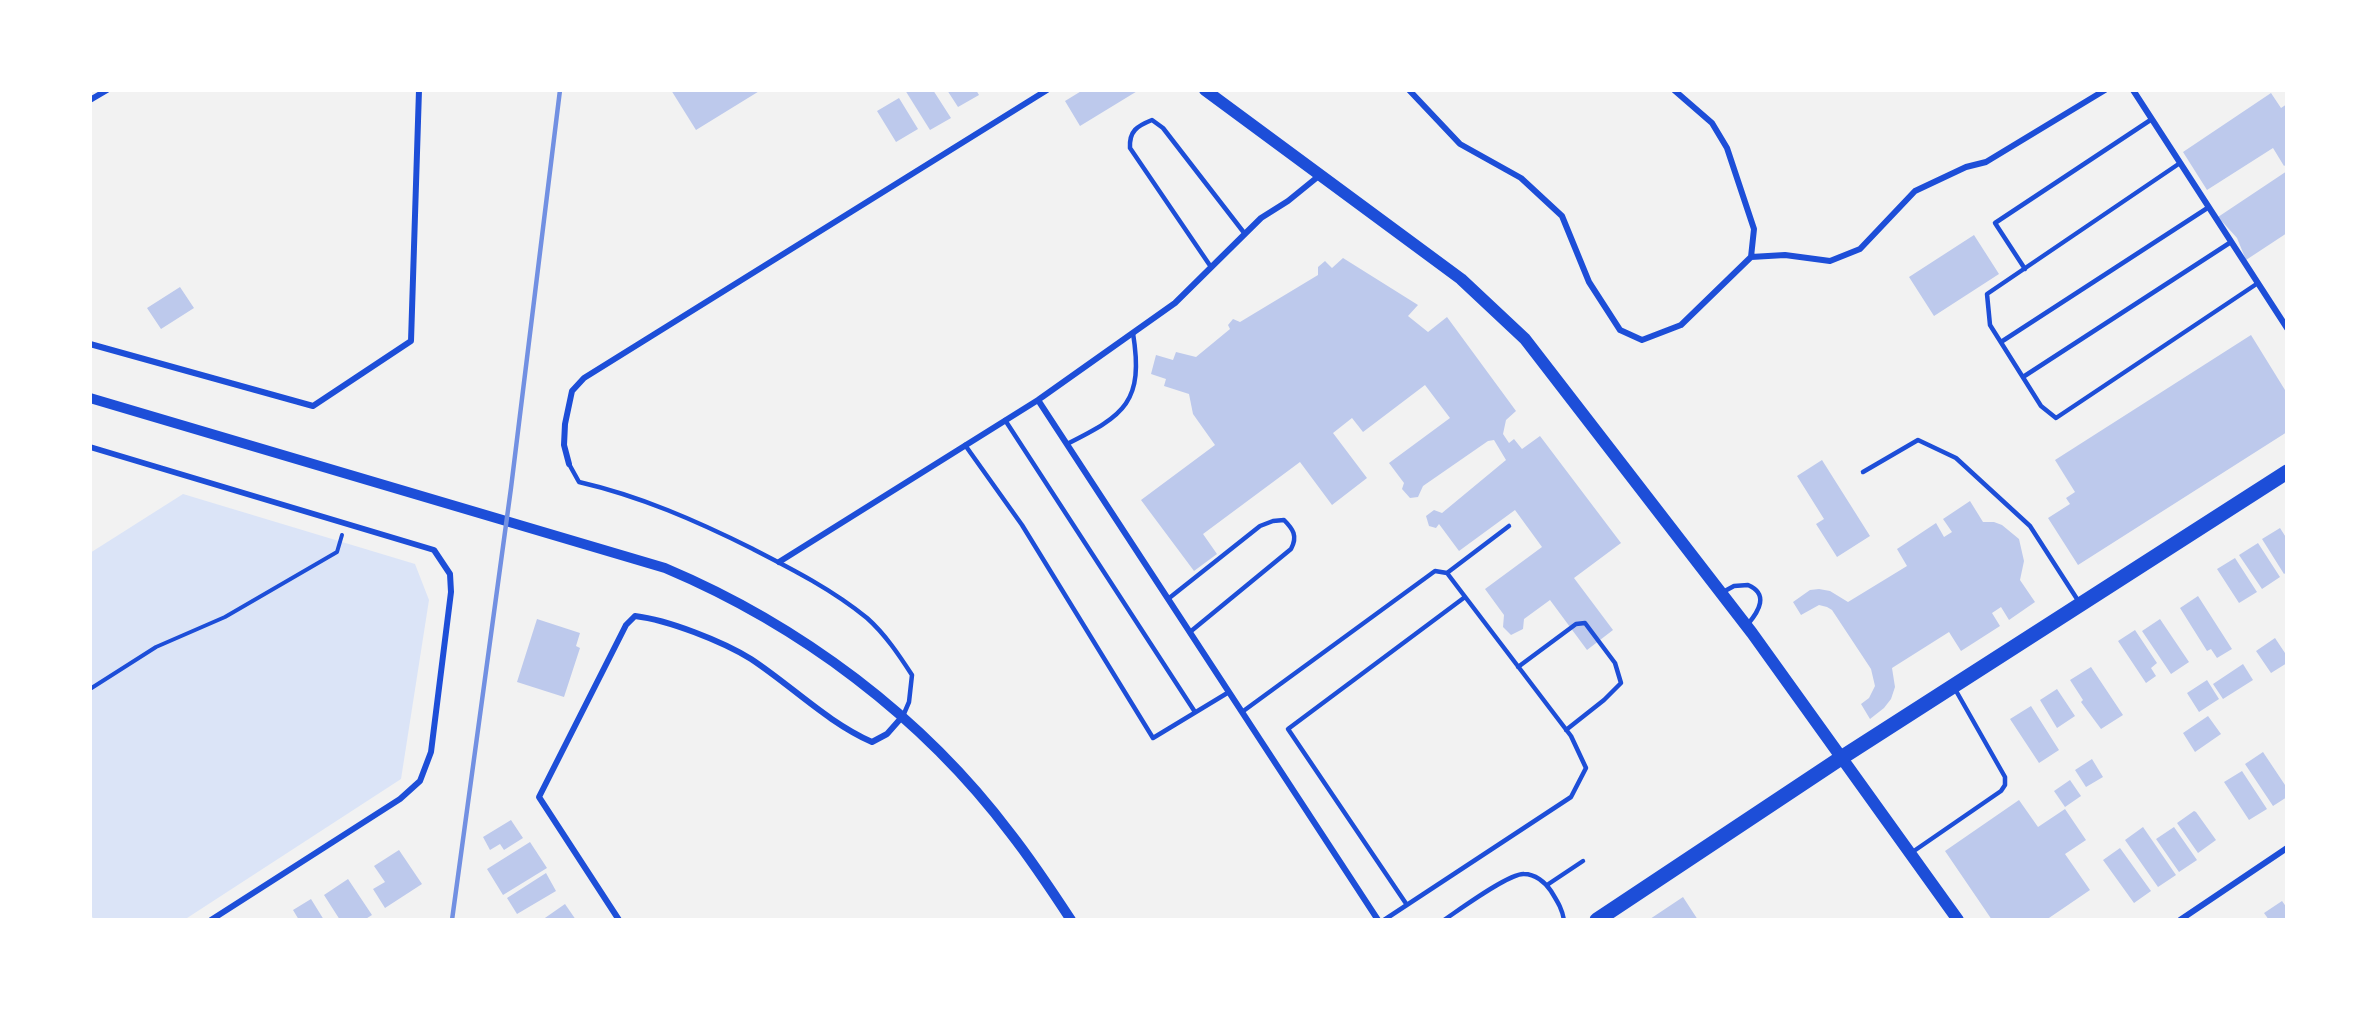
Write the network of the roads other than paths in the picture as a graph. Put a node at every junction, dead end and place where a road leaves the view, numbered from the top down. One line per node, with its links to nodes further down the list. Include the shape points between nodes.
1 (107, 90): 9 (street)
2 (419, 90): 23 (street, via 411,341 313,406)
3 (1047, 90): 31 (street, via 584,378 572,390 565,424 564,445)
4 (1205, 90): 12 (main road)
5 (1408, 90): 16 (street, via 1460,144 1521,178 1562,216 1589,282 1620,330 1642,340 1681,325)
6 (1674, 90): 16 (street, via 1712,123 1727,148 1754,229)
7 (2105, 90): 16 (street, via 1986,162 1915,191 1860,249 1830,261 1785,255)
8 (2133, 90): 10 (street)
9 (90, 100)
10 (2152, 119): 11 (street); 18 (lane, via 1995,223)
11 (2180, 163): 13 (street); 18 (lane)
12 (1320, 175): 14 (street); 37 (main road, via 1461,279 1525,339)
13 (2209, 207): 15 (street); 22 (lane)
14 (1245, 234): 17 (street); 17 (lane, via 1162,128 1152,120 1133,130 1130,148)
15 (2231, 242): 19 (street); 24 (lane)
16 (1751, 257)
17 (1211, 267): 21 (street, via 1175,303)
18 (2025, 269): 22 (lane, via 1988,294 1990,325)
19 (2258, 283): 20 (street); 24 (lane, via 2056,418 2041,406)
20 (2287, 328)
21 (1133, 333): 26 (street); 28 (lane, via 1136,377 1128,402 1099,428)
22 (2001, 342): 24 (lane)
23 (90, 344)
24 (2023, 377)
25 (90, 398): 48 (street, via 665,568 764,616 820,653)
26 (1038, 400): 27 (street); 28 (street)
27 (1005, 420): 29 (street); 46 (lane)
28 (1067, 444): 39 (street)
29 (965, 445): 35 (street); 46 (lane, via 1022,525 1153,738)
30 (90, 447): 56 (street, via 434,550 450,574 431,752 420,781 400,799)
31 (569, 464): 35 (lane, via 579,482 614,490 692,519)
32 (1863, 472): 40 (lane, via 1918,440 1956,458 2030,526)
33 (2287, 472): 40 (main road)
34 (1509, 526): 36 (lane)
35 (779, 562): 48 (lane, via 867,619 895,648 912,675 909,702)
36 (1447, 573): 38 (lane); 47 (lane, via 1435,570)
37 (1722, 593): 41 (main road); 41 (lane, via 1741,585 1758,591 1761,605)
38 (1465, 597): 43 (lane); 55 (lane, via 1288,729)
39 (1168, 598): 42 (street); 42 (lane, via 1260,526 1284,520 1293,529 1295,542 1291,549)
40 (2081, 604): 44 (main road)
41 (1746, 626): 50 (main road)
42 (1190, 632): 45 (street)
43 (1518, 667): 49 (lane); 49 (lane, via 1576,624 1585,623 1615,663 1621,683)
44 (1954, 686): 50 (main road); 52 (lane, via 2005,777 2005,784 2001,791)
45 (1229, 692): 46 (lane); 47 (street)
46 (1195, 712)
47 (1242, 712): 59 (street)
48 (902, 717): 57 (street, via 887,734 872,742 849,732 749,658 694,633 635,616 626,625 539,797); 58 (street, via 981,797)
49 (1566, 730): 55 (lane, via 1586,768 1571,797)
50 (1841, 758): 52 (main road); 63 (main road)
51 (2287, 848): 65 (street)
52 (1910, 854): 64 (main road)
53 (1583, 861): 54 (lane)
54 (1547, 885): 61 (lane, via 1524,873); 62 (lane, via 1562,909)
55 (1407, 905): 60 (lane)
56 (211, 920)
57 (619, 920)
58 (1071, 920)
59 (1378, 920)
60 (1384, 920)
61 (1444, 920)
62 (1564, 920)
63 (1597, 920)
64 (1958, 920)
65 (2180, 920)

